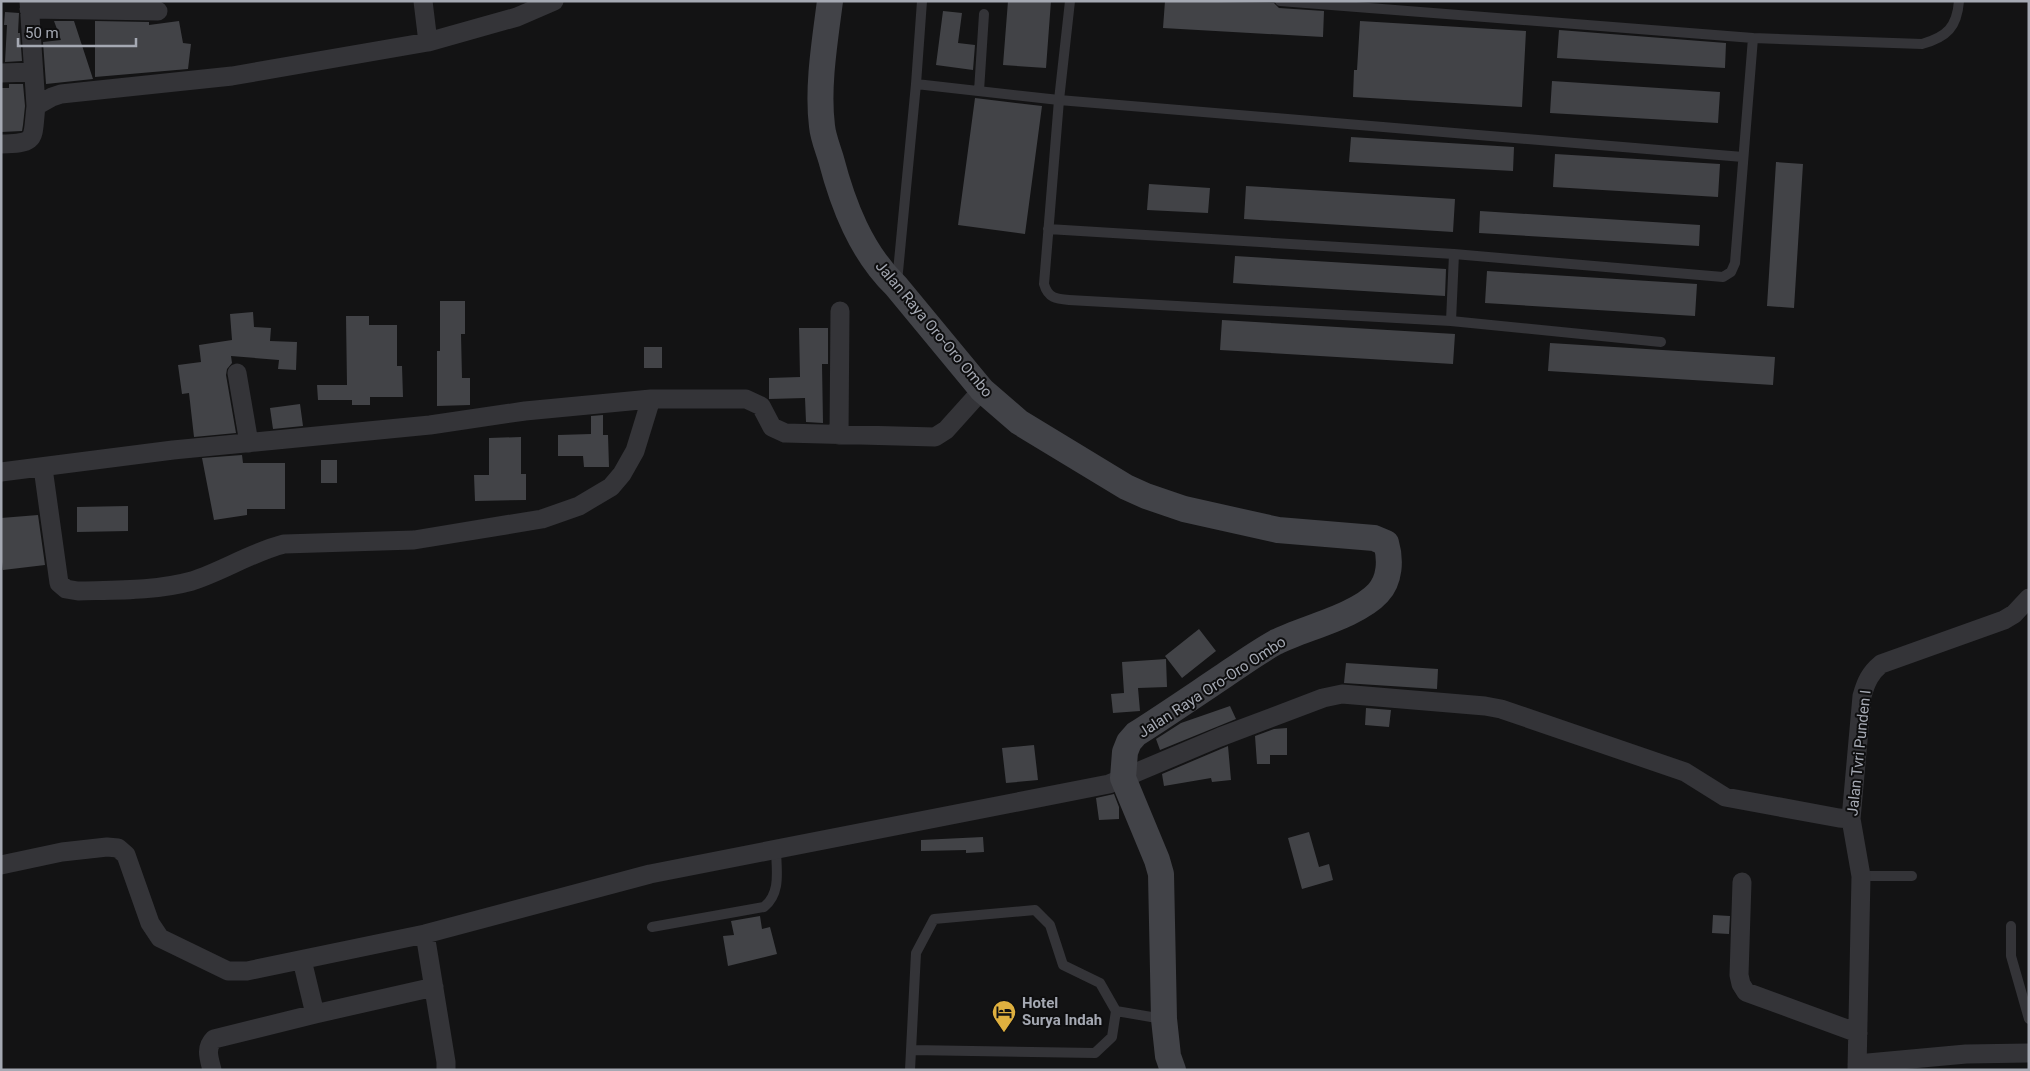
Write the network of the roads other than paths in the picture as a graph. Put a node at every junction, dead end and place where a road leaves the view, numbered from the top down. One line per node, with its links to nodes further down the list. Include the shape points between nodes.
1 (423, 1): 12 (street)
2 (554, 1): 12 (street, via 517,17)
3 (830, 1): 23 (main road, Jalan Raya Oro-Oro Ombo, via 821,94 822,127 838,187 862,242)
4 (922, 1): 15 (lane)
5 (1070, 1): 17 (lane)
6 (1280, 1): 11 (lane)
7 (1959, 1): 11 (lane, via 1958,16 1949,30 1938,39 1922,44)
8 (29, 5): 9 (street); 13 (street)
9 (158, 12)
10 (984, 14): 16 (lane)
11 (1752, 38): 20 (lane)
12 (428, 42): 18 (street, via 232,76 61,94)
13 (33, 72): 14 (street); 18 (street)
14 (1, 73)
15 (916, 84): 16 (lane); 23 (lane)
16 (979, 90): 17 (lane)
17 (1059, 100): 20 (lane); 21 (lane)
18 (36, 106): 19 (street, via 30,139 24,144)
19 (1, 144)
20 (1743, 157): 22 (lane, via 1735,263 1731,272 1723,277)
21 (1048, 229): 22 (lane); 25 (lane, via 1044,284 1048,294 1056,299)
22 (1454, 254): 25 (lane)
23 (896, 286): 28 (main road, Jalan Raya Oro-Oro Ombo)
24 (840, 311): 30 (street)
25 (1451, 321): 26 (lane)
26 (1660, 342)
27 (237, 373): 31 (street)
28 (982, 390): 30 (street, via 946,430 935,437); 35 (main road, Jalan Raya Oro-Oro Ombo, via 1019,422 1146,496 1278,530 1374,538 1386,543 1389,556 1384,586 1371,599 1264,649 1136,734 1125,752)
29 (651, 399): 30 (street, via 746,399 761,406 772,426 784,433); 31 (street); 32 (street, via 635,452 622,474 611,487 579,506 542,519 424,539 284,544 174,586 78,591 66,589 59,583)
30 (839, 435)
31 (249, 443): 32 (street)
32 (43, 468): 33 (street)
33 (1, 472)
34 (2029, 598): 36 (street, Jalan Tvri Punden I, via 2004,620 1881,664 1872,671 1862,696)
35 (1123, 778): 36 (street, via 1220,736 1342,694 1501,708 1685,772 1725,797); 37 (street, via 1108,784); 50 (main road, Jalan Raya Oro-Oro Ombo, via 1161,874)
36 (1851, 819): 39 (street, Jalan Tvri Punden I)
37 (776, 848): 43 (lane, via 777,890 764,907); 44 (street, via 650,874)
38 (1, 865): 45 (street, via 62,852 118,848 126,855 150,923 160,938 228,971 247,971)
39 (1861, 876): 40 (lane); 51 (street, Jalan Tvri Punden I)
40 (1912, 876)
41 (1742, 882): 51 (street, via 1739,975 1746,992)
42 (2011, 926): 49 (lane, via 2011,956)
43 (652, 927)
44 (425, 934): 45 (street); 46 (street)
45 (302, 960): 48 (street)
46 (434, 987): 48 (street); 56 (street)
47 (1116, 1011): 50 (lane); 52 (lane, via 1112,1037 1096,1053); 52 (lane, via 1100,983 1063,965 1050,925 1036,910 934,919 916,953)
48 (315, 1014): 55 (street, via 214,1039 208,1049)
49 (2029, 1019)
50 (1164, 1020): 58 (main road, Jalan Raya Oro-Oro Ombo)
51 (1858, 1033): 54 (street, Jalan Tvri Punden I)
52 (911, 1050): 57 (lane)
53 (2029, 1053): 54 (street, via 1957,1054)
54 (1857, 1067)
55 (212, 1070)
56 (446, 1070)
57 (910, 1070)
58 (1173, 1070)

